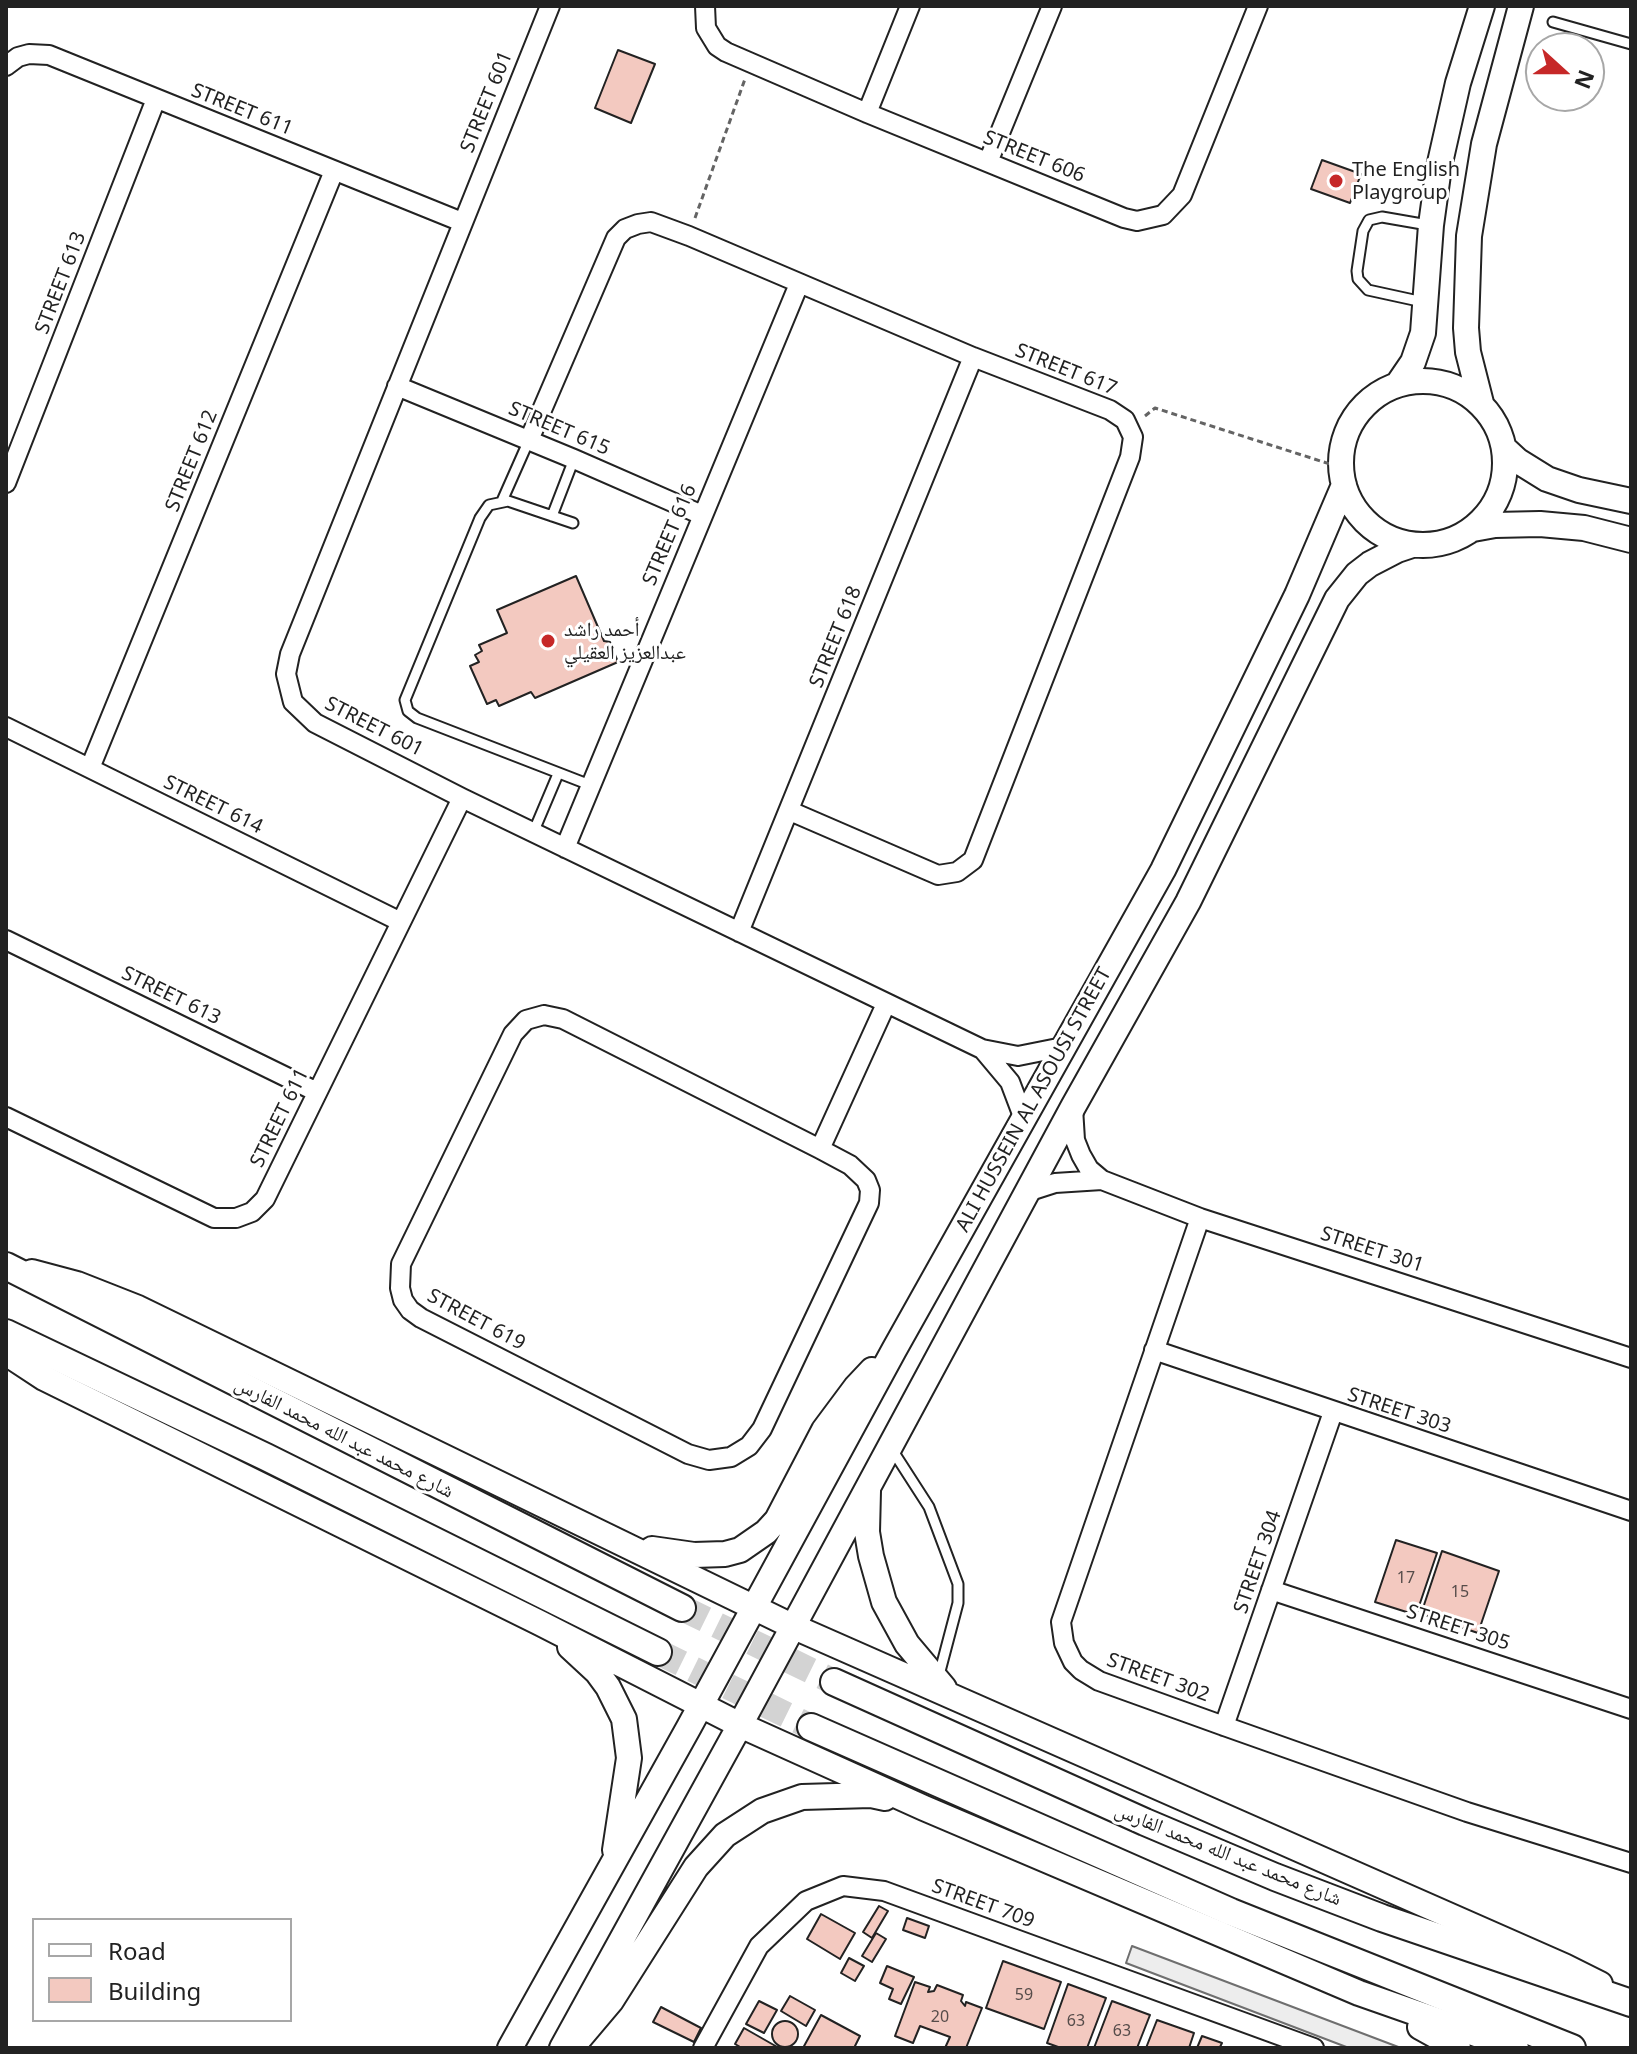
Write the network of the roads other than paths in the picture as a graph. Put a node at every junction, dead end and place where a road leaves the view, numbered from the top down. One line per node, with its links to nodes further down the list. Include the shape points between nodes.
1 (550, 6): 15 (street, STREET 601)
2 (705, 6): 12 (street, STREET 606, via 710,37 726,52)
3 (910, 6): 12 (street)
4 (1052, 6): 13 (street)
5 (1258, 6): 13 (street, STREET 606, via 1182,195 1163,215 1124,218)
6 (1482, 6): 16 (street, via 1448,125)
7 (1521, 6): 22 (street, via 1484,144 1469,236 1466,328)
8 (1553, 22): 9 (lane)
9 (1631, 44)
10 (6, 66): 11 (street, STREET 611, via 29,54 49,55)
11 (156, 99): 14 (street, STREET 611); 27 (street, STREET 613)
12 (867, 113): 13 (street, STREET 606)
13 (988, 162)
14 (334, 171): 15 (street, STREET 611); 37 (street, STREET 612)
15 (462, 222): 21 (street, STREET 601)
16 (1431, 225): 18 (street); 18 (lane, via 1382,217 1369,220 1357,271 1368,290)
17 (799, 284): 19 (street, STREET 617); 23 (street, STREET 617, via 651,222 625,229 616,238); 30 (street, STREET 616)
18 (1426, 302): 20 (street, via 1419,349)
19 (973, 357): 41 (street, STREET 618); 41 (street, STREET 617, via 1110,410 1125,420 1133,437 1130,457 973,860 957,872 938,875)
20 (1398, 384): 22 (street, via 1450,384); 26 (street, via 1355,416 1342,450)
21 (397, 386): 23 (street, STREET 615); 40 (street, STREET 601, via 290,654 287,684 293,702 315,723)
22 (1481, 403): 24 (street)
23 (529, 440): 25 (street, STREET 615); 28 (lane)
24 (1505, 449): 29 (street, via 1547,479); 33 (street, via 1496,502)
25 (574, 459): 30 (street, STREET 615); 31 (lane)
26 (1342, 476): 35 (street, via 1351,503 1369,525); 48 (street, ALI HUSSEIN AL ASOUSI STREET, via 1314,559 1209,779)
27 (6, 483)
28 (502, 501): 31 (lane); 38 (lane, via 489,505 480,518 405,706 417,718)
29 (1631, 501)
30 (702, 515): 39 (street, STREET 616)
31 (552, 516): 32 (lane)
32 (573, 523)
33 (1473, 529): 34 (street, via 1540,524); 35 (street, via 1444,543)
34 (1631, 540)
35 (1412, 545): 51 (street, ALI HUSSEIN AL ASOUSI STREET, via 1370,564 1337,599 1188,902)
36 (6, 727): 37 (street, STREET 614)
37 (90, 768): 44 (street, STREET 614)
38 (558, 774): 39 (lane); 42 (lane)
39 (590, 785): 43 (street, STREET 616)
40 (462, 798): 42 (street, STREET 601); 44 (street, STREET 611)
41 (790, 811): 45 (street, STREET 618)
42 (533, 833): 43 (street, STREET 601)
43 (565, 848): 45 (street, STREET 601)
44 (401, 922): 50 (street, STREET 611)
45 (739, 932): 47 (street, STREET 601)
46 (6, 940): 50 (street, STREET 613)
47 (886, 1004): 49 (street, STREET 601); 54 (street)
48 (1063, 1047): 49 (street, STREET 601, via 1018,1056); 53 (street, ALI HUSSEIN AL ASOUSI STREET)
49 (982, 1049): 53 (street, STREET 601, via 1010,1082)
50 (317, 1092): 52 (street, STREET 611, via 265,1199 244,1216 225,1219 204,1214)
51 (1073, 1107): 55 (street, via 1073,1132 1081,1155); 56 (street, ALI HUSSEIN AL ASOUSI STREET)
52 (6, 1117)
53 (1024, 1119): 60 (street, ALI HUSSEIN AL ASOUSI STREET)
54 (820, 1149): 54 (street, STREET 619, via 563,1019 535,1016 513,1034 401,1264 403,1300 421,1318 688,1454 709,1460 731,1457 762,1429 869,1203 870,1190 860,1171)
55 (1102, 1180): 56 (street, STREET 301, via 1055,1183); 57 (street, STREET 301)
56 (1027, 1192): 65 (street, ALI HUSSEIN AL ASOUSI STREET)
57 (1200, 1218): 61 (street, STREET 302); 63 (street, STREET 301)
58 (6, 1266): 68 (street, via 77,1284 138,1308); 70 (main road, شارع محمد عبد الله محمد الفارس)
59 (6, 1333): 74 (main road)
60 (894, 1350): 68 (street, via 839,1408 777,1520 754,1542 709,1556); 71 (street, ALI HUSSEIN AL ASOUSI STREET)
61 (1154, 1350): 64 (street, STREET 303); 80 (street, STREET 302, via 1064,1611 1064,1643 1073,1662 1089,1676)
62 (6, 1353): 72 (street, via 44,1378)
63 (1631, 1358)
64 (1333, 1412): 67 (street, STREET 303); 69 (street, STREET 304)
65 (889, 1445): 66 (street, ALI HUSSEIN AL ASOUSI STREET); 76 (lane, via 929,1507 958,1584)
66 (868, 1484): 73 (street, ALI HUSSEIN AL ASOUSI STREET); 76 (street, via 867,1532 880,1591 907,1644)
67 (1631, 1511)
68 (626, 1545): 71 (street)
69 (1271, 1590): 78 (street, STREET 305); 80 (street, STREET 304)
70 (682, 1608)
71 (755, 1608): 73 (street); 77 (street, ALI HUSSEIN AL ASOUSI STREET)
72 (540, 1623): 77 (street); 84 (street, via 597,1672 624,1719 629,1758)
73 (792, 1626): 76 (street); 79 (street, ALI HUSSEIN AL ASOUSI STREET)
74 (658, 1652)
75 (834, 1682): 86 (main road, شارع محمد عبد الله محمد الفارس, via 1275,1877)
76 (946, 1690): 86 (street, via 1583,1974)
77 (702, 1705): 79 (street); 84 (street, ALI HUSSEIN AL ASOUSI STREET)
78 (1631, 1709)
79 (740, 1725): 82 (street); 88 (street, ALI HUSSEIN AL ASOUSI STREET)
80 (1224, 1726): 83 (street, STREET 302)
81 (811, 1727): 94 (main road, via 1231,1912)
82 (924, 1808): 85 (street); 89 (street, via 871,1795 823,1795 781,1803 743,1821 696,1867 611,2001)
83 (1631, 1863)
84 (612, 1868): 87 (street, ALI HUSSEIN AL ASOUSI STREET)
85 (1359, 1993): 92 (street); 93 (street)
86 (1628, 2002)
87 (510, 2048)
88 (562, 2048)
89 (571, 2048)
90 (703, 2048): 91 (street, STREET 709, via 759,1946 806,1901 843,1886 884,1891)
91 (1314, 2048)
92 (1458, 2048)
93 (1516, 2048)
94 (1572, 2048)

